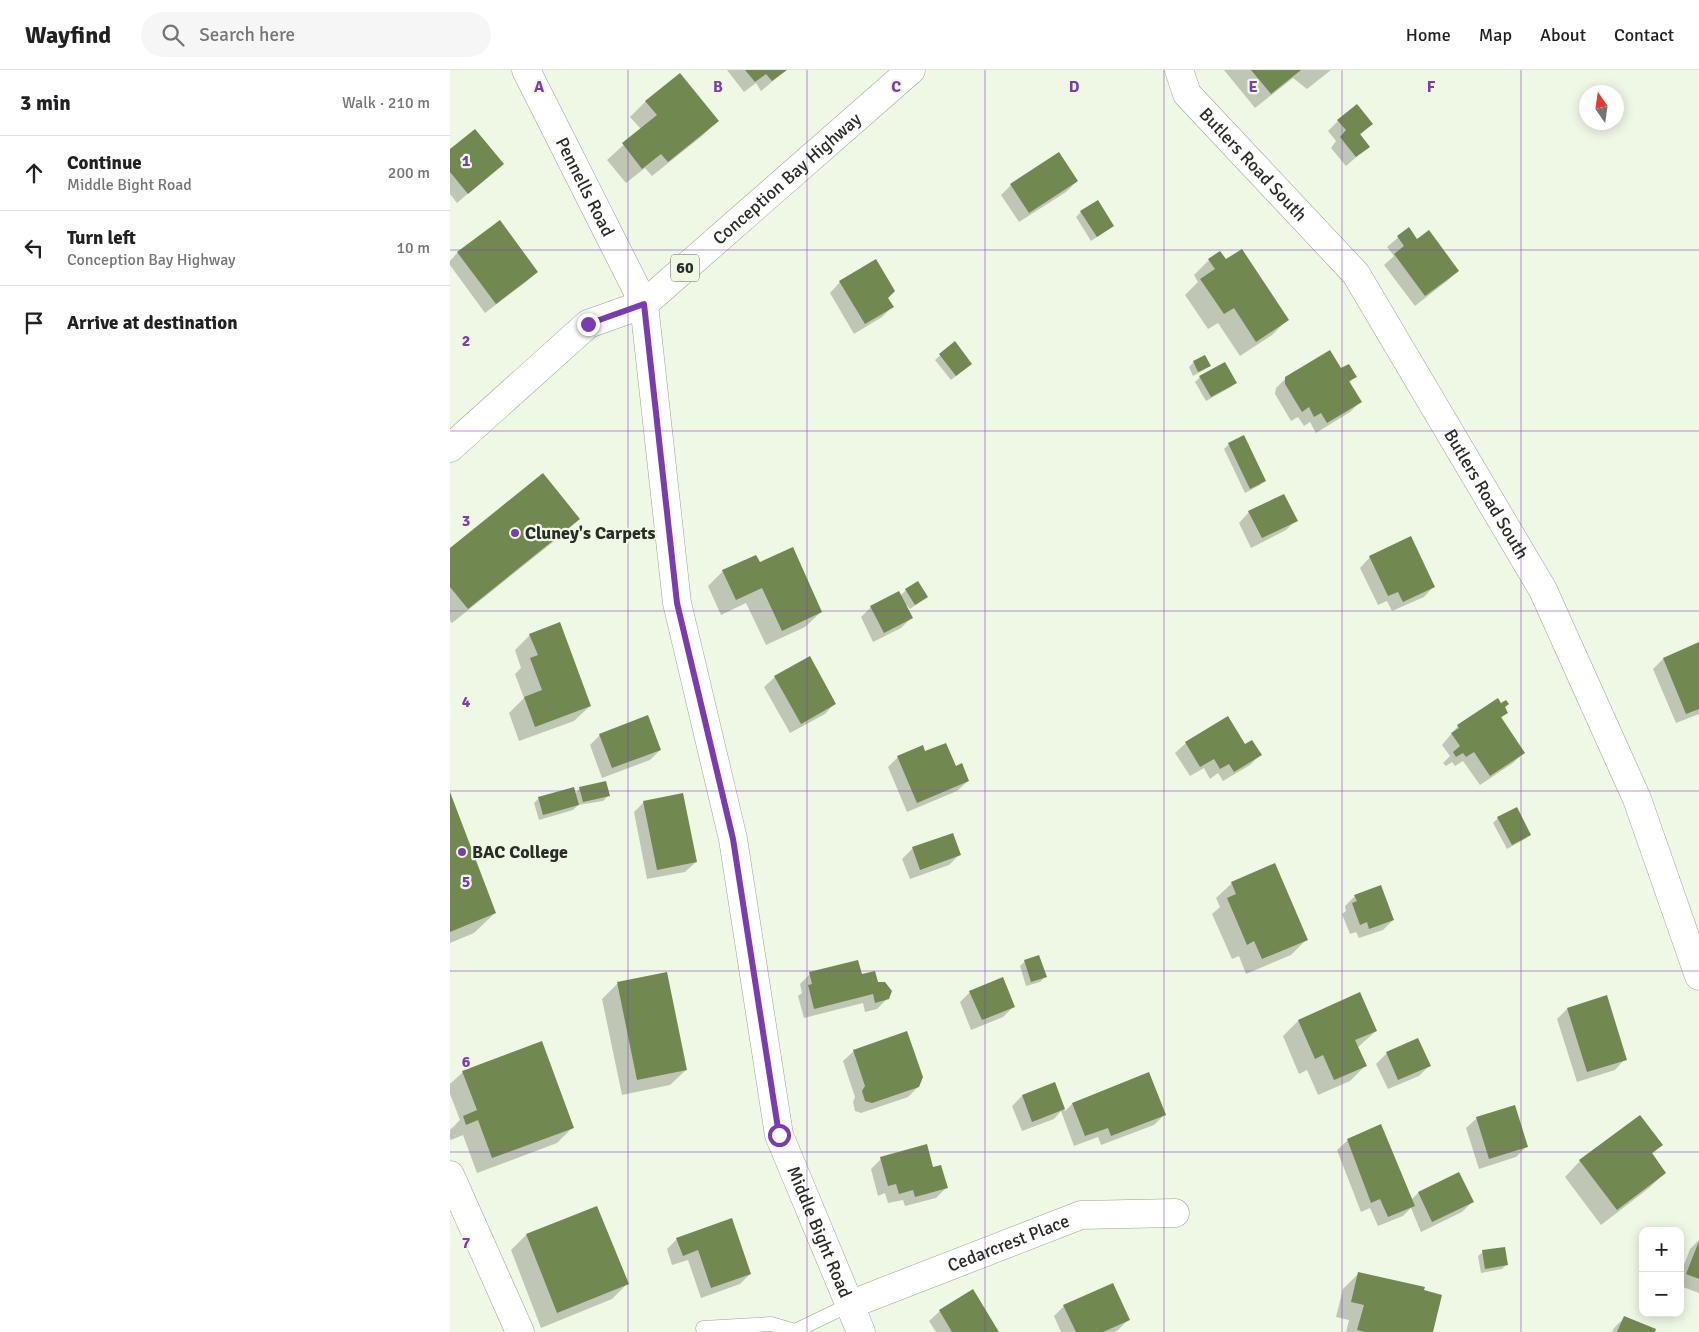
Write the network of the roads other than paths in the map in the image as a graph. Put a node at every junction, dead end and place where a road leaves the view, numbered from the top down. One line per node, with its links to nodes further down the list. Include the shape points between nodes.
1 (526, 70): 4 (street, Pennells Road)
2 (910, 70): 4 (street, Conception Bay Highway / 60)
3 (1179, 70): 6 (street, Butlers Road South, via 1186,94 1356,274 1543,590 1637,799)
4 (644, 304): 5 (street, Conception Bay Highway / 60, via 588,324); 9 (street, Middle Bight Road, via 677,603 733,839 779,1135)
5 (450, 448)
6 (1699, 976)
7 (450, 1175): 11 (street)
8 (1175, 1213): 9 (street, Cedarcrest Place, via 1081,1215)
9 (849, 1305): 10 (lane, via 795,1330 771,1324); 12 (street, Middle Bight Road)
10 (703, 1328)
11 (520, 1332)
12 (861, 1332)

